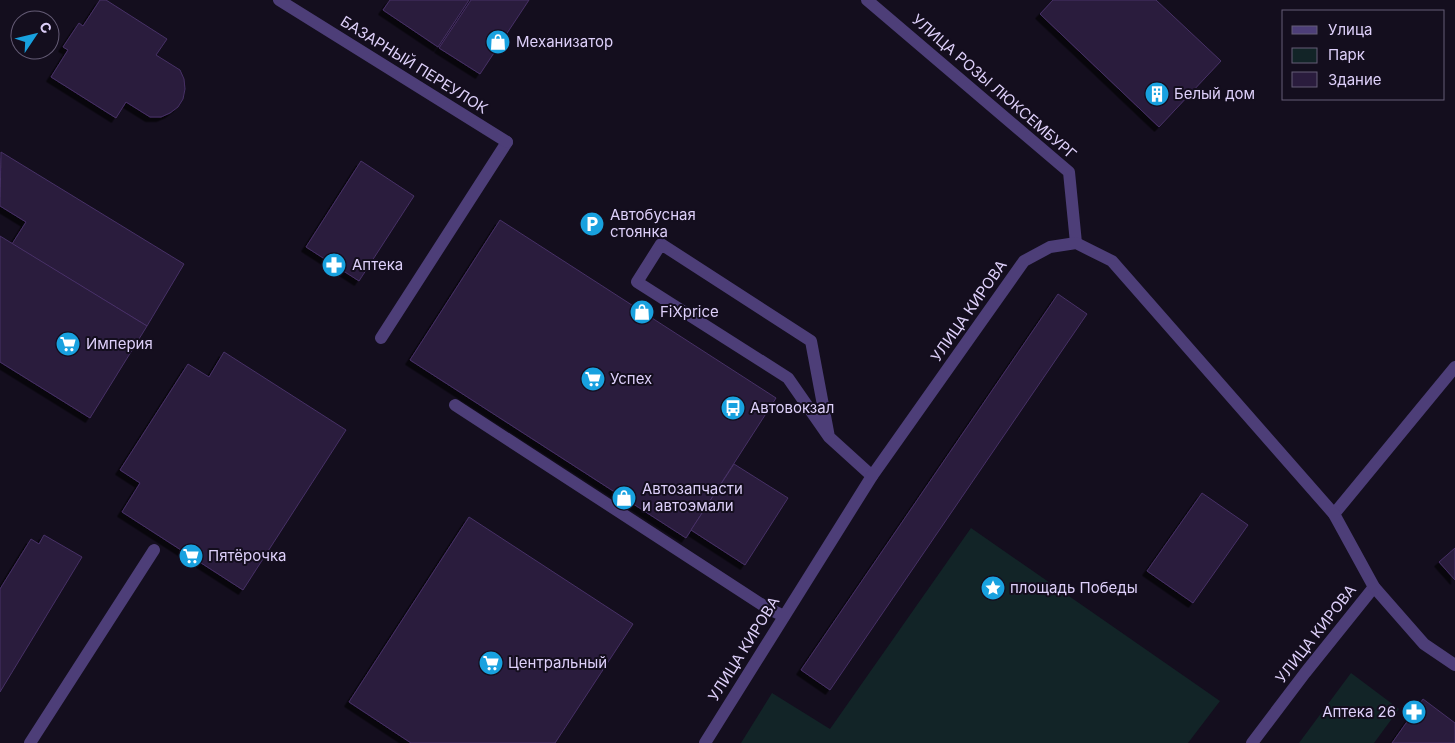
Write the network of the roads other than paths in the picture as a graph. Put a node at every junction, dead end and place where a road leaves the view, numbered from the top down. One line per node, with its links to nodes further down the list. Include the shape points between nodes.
1 (279, 0): 4 (street, БАЗАРНЫЙ ПЕРЕУЛОК, via 507,142)
2 (867, 0): 3 (street, УЛИЦА РОЗЫ ЛЮКСЕМБУРГ, via 1068,172)
3 (1076, 243): 8 (street, УЛИЦА КИРОВА, via 1050,247 1024,261); 9 (street, УЛИЦА КИРОВА, via 1112,261)
4 (382, 338)
5 (1455, 367): 9 (street)
6 (455, 405): 12 (street)
7 (829, 437): 7 (street, via 811,341 661,244 638,282 788,378); 8 (street)
8 (872, 476): 12 (street, УЛИЦА КИРОВА)
9 (1334, 514): 11 (street, УЛИЦА КИРОВА)
10 (154, 550): 14 (street)
11 (1374, 587): 13 (street, via 1424,644); 16 (street, УЛИЦА КИРОВА)
12 (784, 616): 15 (street, УЛИЦА КИРОВА)
13 (1455, 665)
14 (30, 743)
15 (705, 743)
16 (1252, 743)

